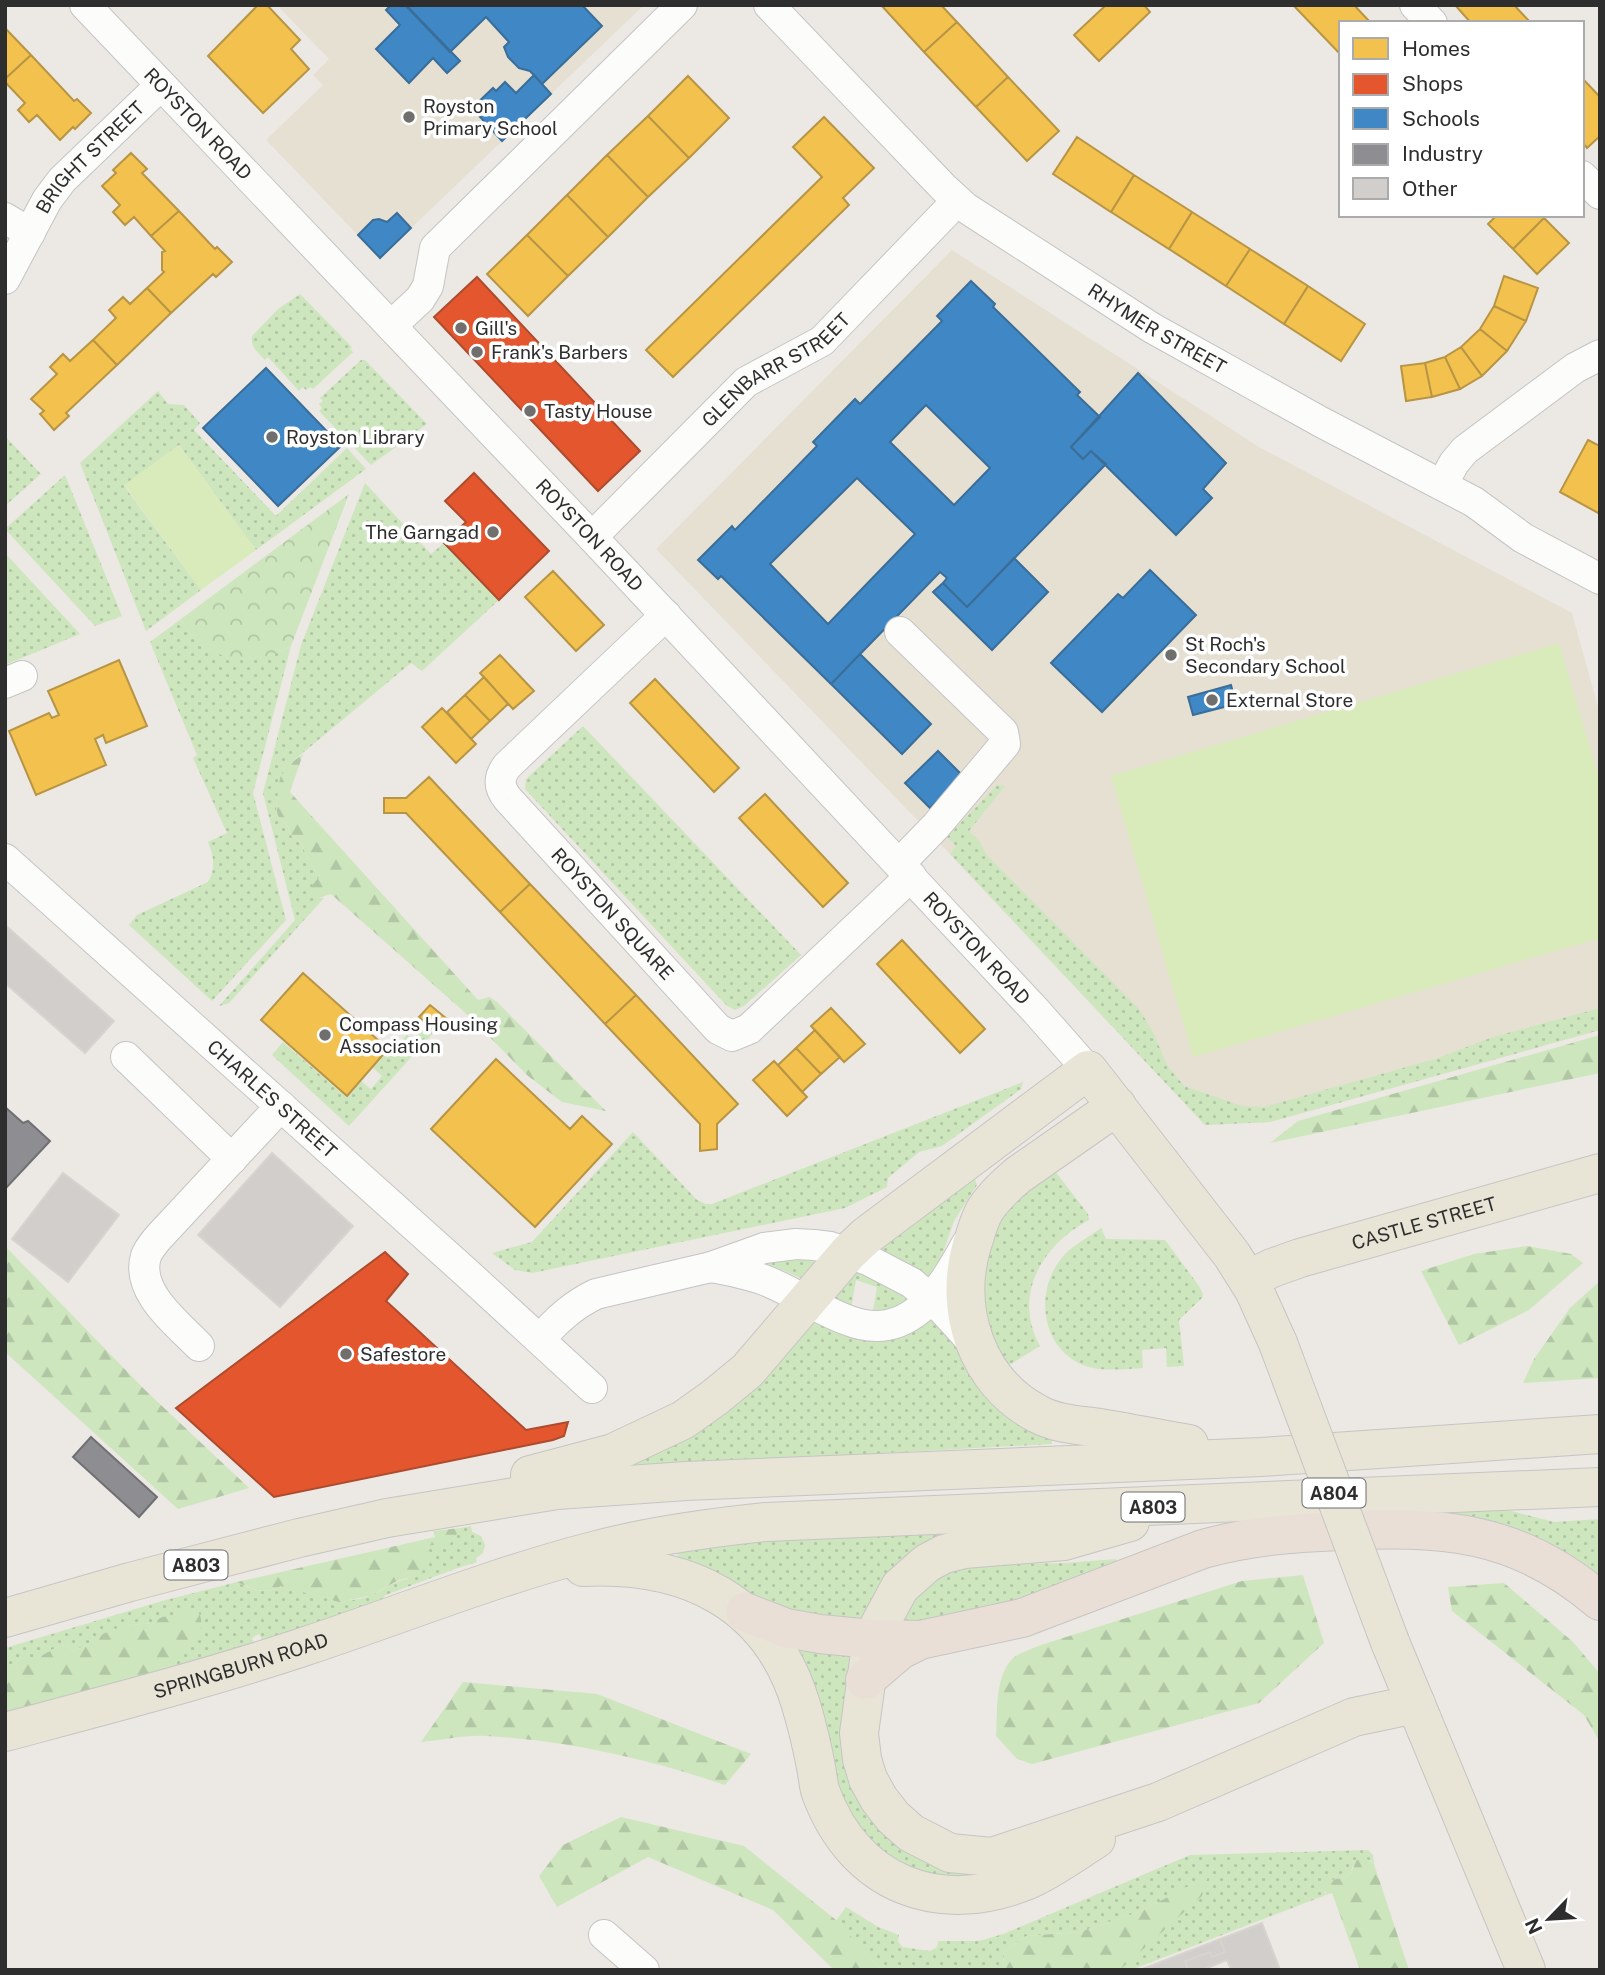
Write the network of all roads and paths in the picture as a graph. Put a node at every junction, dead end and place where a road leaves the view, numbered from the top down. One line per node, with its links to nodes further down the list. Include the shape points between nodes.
1 (85, 5): 6 (street, ROYSTON ROAD)
2 (682, 5): 12 (street, via 435,248 428,286)
3 (769, 5): 9 (street, RHYMER STREET)
4 (1415, 5): 5 (street)
5 (1430, 21)
6 (160, 86): 10 (street, BRIGHT STREET); 12 (street, ROYSTON ROAD)
7 (1584, 178): 8 (street)
8 (1600, 194)
9 (957, 201): 14 (street, RHYMER STREET, via 1158,331); 15 (street, GLENBARR STREET, via 822,341 746,382)
10 (18, 225): 11 (street, BRIGHT STREET)
11 (5, 279)
12 (391, 326): 15 (street, ROYSTON ROAD)
13 (1600, 355): 14 (street, via 1575,368 1465,450)
14 (1442, 485): 16 (street, RHYMER STREET, via 1523,538)
15 (592, 537): 17 (street, ROYSTON ROAD)
16 (1600, 579)
17 (666, 615): 20 (street, ROYSTON ROAD); 20 (street, ROYSTON SQUARE, via 507,766 501,786 718,1029 732,1036 749,1029)
18 (900, 632): 20 (street, via 1003,732 1005,744)
19 (5, 859): 23 (street, CHARLES STREET)
20 (905, 870): 22 (street, ROYSTON ROAD)
21 (126, 1057): 25 (street)
22 (1088, 1070): 24 (main road); 28 (main road)
23 (281, 1106): 25 (street); 33 (street, CHARLES STREET)
24 (1116, 1106): 27 (main road, via 1018,1175); 30 (main road, A804)
25 (232, 1159): 34 (street, via 146,1256 145,1276 156,1301)
26 (1600, 1173): 30 (main road, CASTLE STREET, via 1300,1258)
27 (984, 1213): 31 (street); 35 (main road, via 970,1252 965,1289)
28 (848, 1253): 29 (street, via 814,1245 780,1245); 31 (street, via 898,1274); 32 (main road)
29 (710, 1267): 32 (street, via 755,1277); 33 (street, via 596,1294 566,1312)
30 (1249, 1279): 49 (main road, A804, bridge, via 1278,1343)
31 (932, 1299): 32 (street, via 910,1316 883,1325 843,1318); 35 (street)
32 (808, 1300): 41 (main road, via 747,1371 704,1406 650,1437 613,1453)
33 (540, 1339): 36 (street, CHARLES STREET)
34 (199, 1346)
35 (976, 1347): 38 (main road, via 1014,1400 1039,1416)
36 (592, 1388)
37 (1600, 1434): 38 (main road, A803)
38 (1261, 1457): 41 (main road, A803, via 611,1485)
39 (1600, 1487): 40 (main road, A803)
40 (1186, 1506): 42 (main road, A803, via 735,1525 595,1550); 46 (main road, via 1064,1541 944,1554 919,1568 900,1587)
41 (387, 1518): 45 (main road, A803)
42 (474, 1588): 44 (main road, A803, via 523,1573 614,1567 656,1571 696,1583); 50 (main road, SPRINGBURN ROAD / A803, via 239,1668)
43 (1593, 1595): 47 (highway, via 1535,1557 1466,1534 1397,1528 1272,1534 1203,1549 1022,1618)
44 (745, 1612): 46 (highway, via 786,1628); 51 (main road, A803, via 766,1635 791,1680 820,1790 842,1837 858,1856 894,1880 945,1896 1001,1889 1030,1879)
45 (5, 1618)
46 (872, 1639): 47 (highway); 48 (main road)
47 (920, 1640): 48 (highway)
48 (864, 1679): 51 (main road, via 859,1733 868,1779 893,1818 950,1853 992,1857)
49 (1416, 1704): 51 (main road, A803, via 1354,1717); 54 (main road, A804)
50 (5, 1732)
51 (1158, 1802)
52 (604, 1935): 53 (street)
53 (644, 1970)
54 (1526, 1970)

